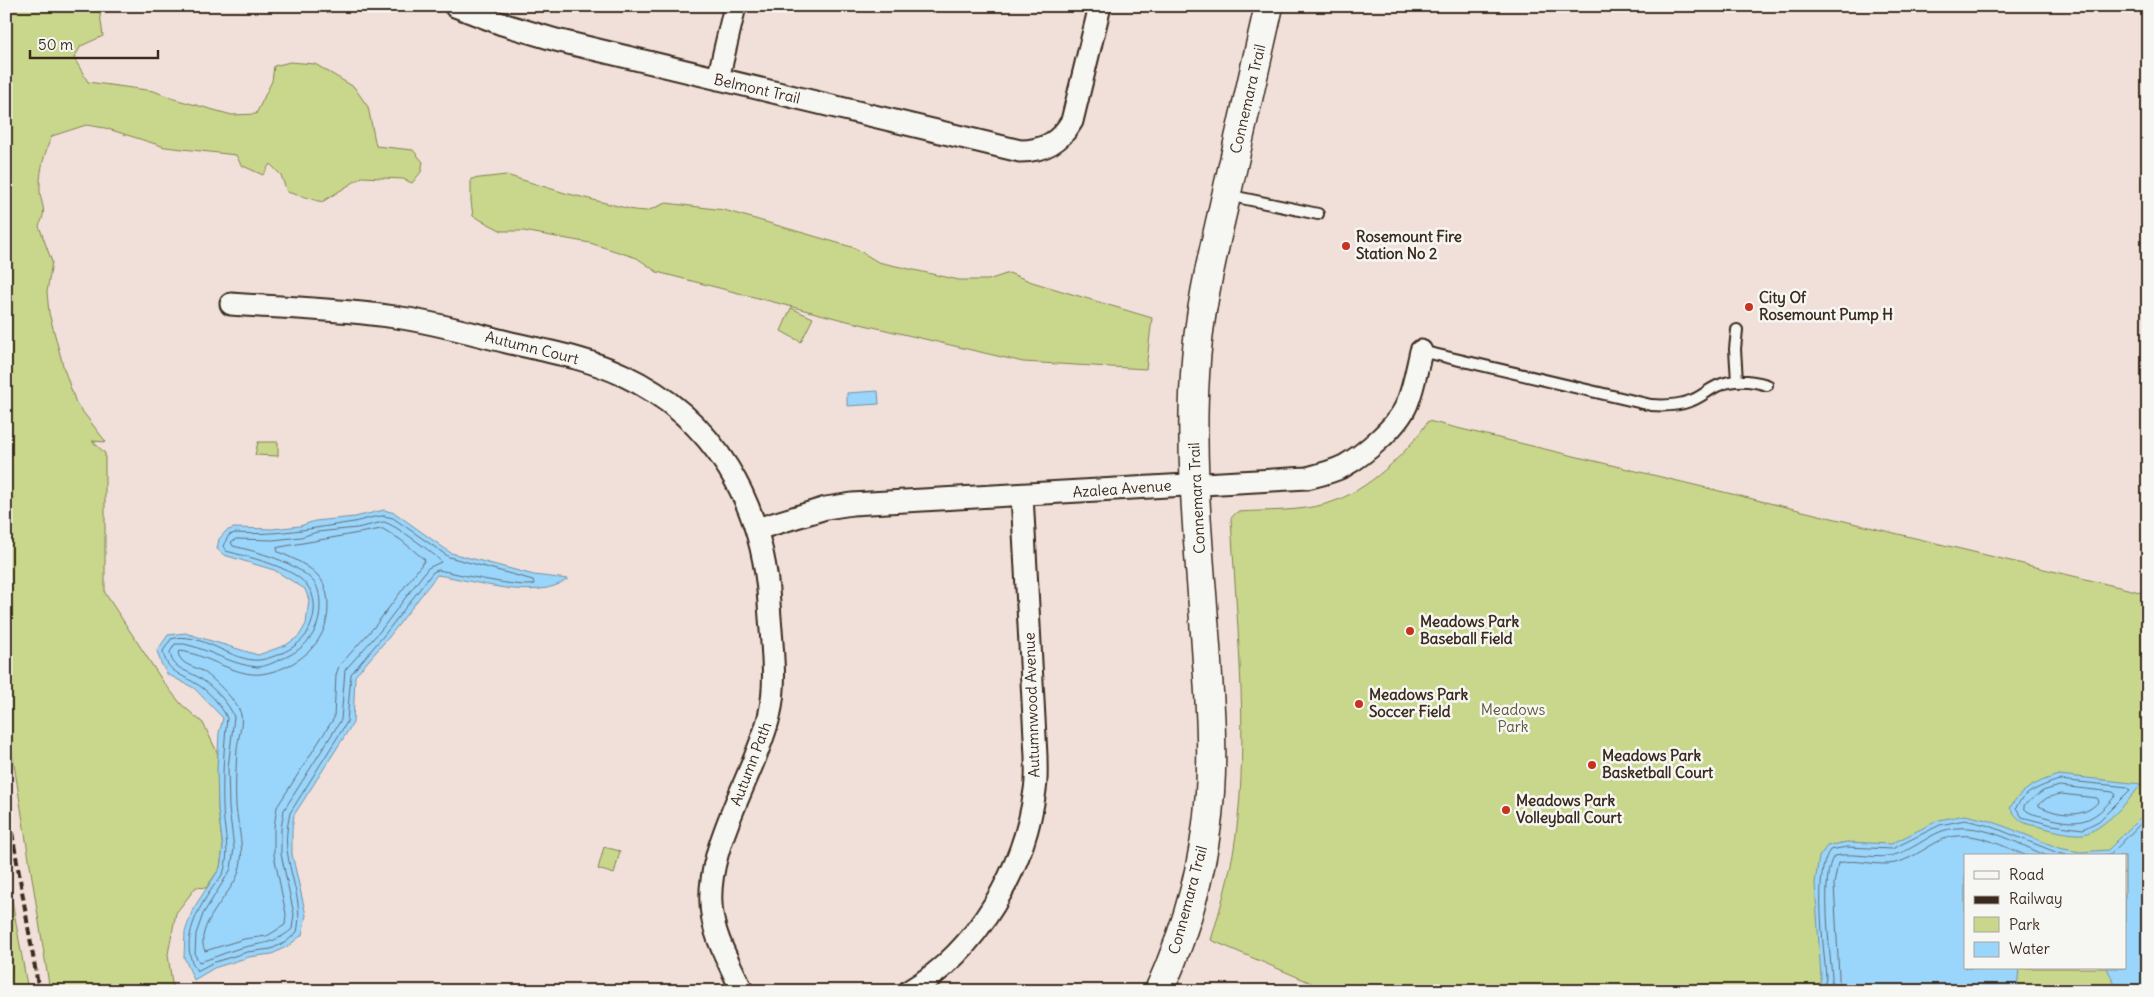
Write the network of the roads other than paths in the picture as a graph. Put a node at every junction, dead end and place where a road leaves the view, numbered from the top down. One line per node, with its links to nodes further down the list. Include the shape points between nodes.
1 (735, 6): 5 (street)
2 (1100, 6): 5 (street, Belmont Trail, via 1076,111 1060,138 1041,149 1020,151)
3 (1269, 6): 6 (street, Connemara Trail)
4 (457, 7): 5 (street, Belmont Trail, via 532,33)
5 (718, 79)
6 (1226, 195): 7 (lane); 13 (street, Connemara Trail, via 1207,281 1198,343 1193,418)
7 (1318, 214)
8 (232, 304): 15 (street, Autumn Court, via 395,317 597,364 670,404 706,437 733,474)
9 (1737, 330): 11 (lane)
10 (1421, 351): 11 (lane, via 1651,405 1690,401 1718,385); 13 (street, Azalea Avenue, via 1411,393 1399,418 1388,431 1343,466 1307,478)
11 (1737, 381): 12 (lane, via 1752,380)
12 (1768, 385)
13 (1196, 484): 14 (street, Azalea Avenue); 18 (street, Connemara Trail, via 1210,711 1210,794 1197,880 1183,929)
14 (1022, 495): 15 (street, Azalea Avenue, via 840,505); 17 (street, Autumnwood Avenue, via 1036,756 1030,816 1012,870 984,920 951,958)
15 (757, 529): 16 (street, Autumn Path, via 768,582 773,700 764,734 719,850 711,883 712,920)
16 (742, 991)
17 (909, 991)
18 (1159, 991)

